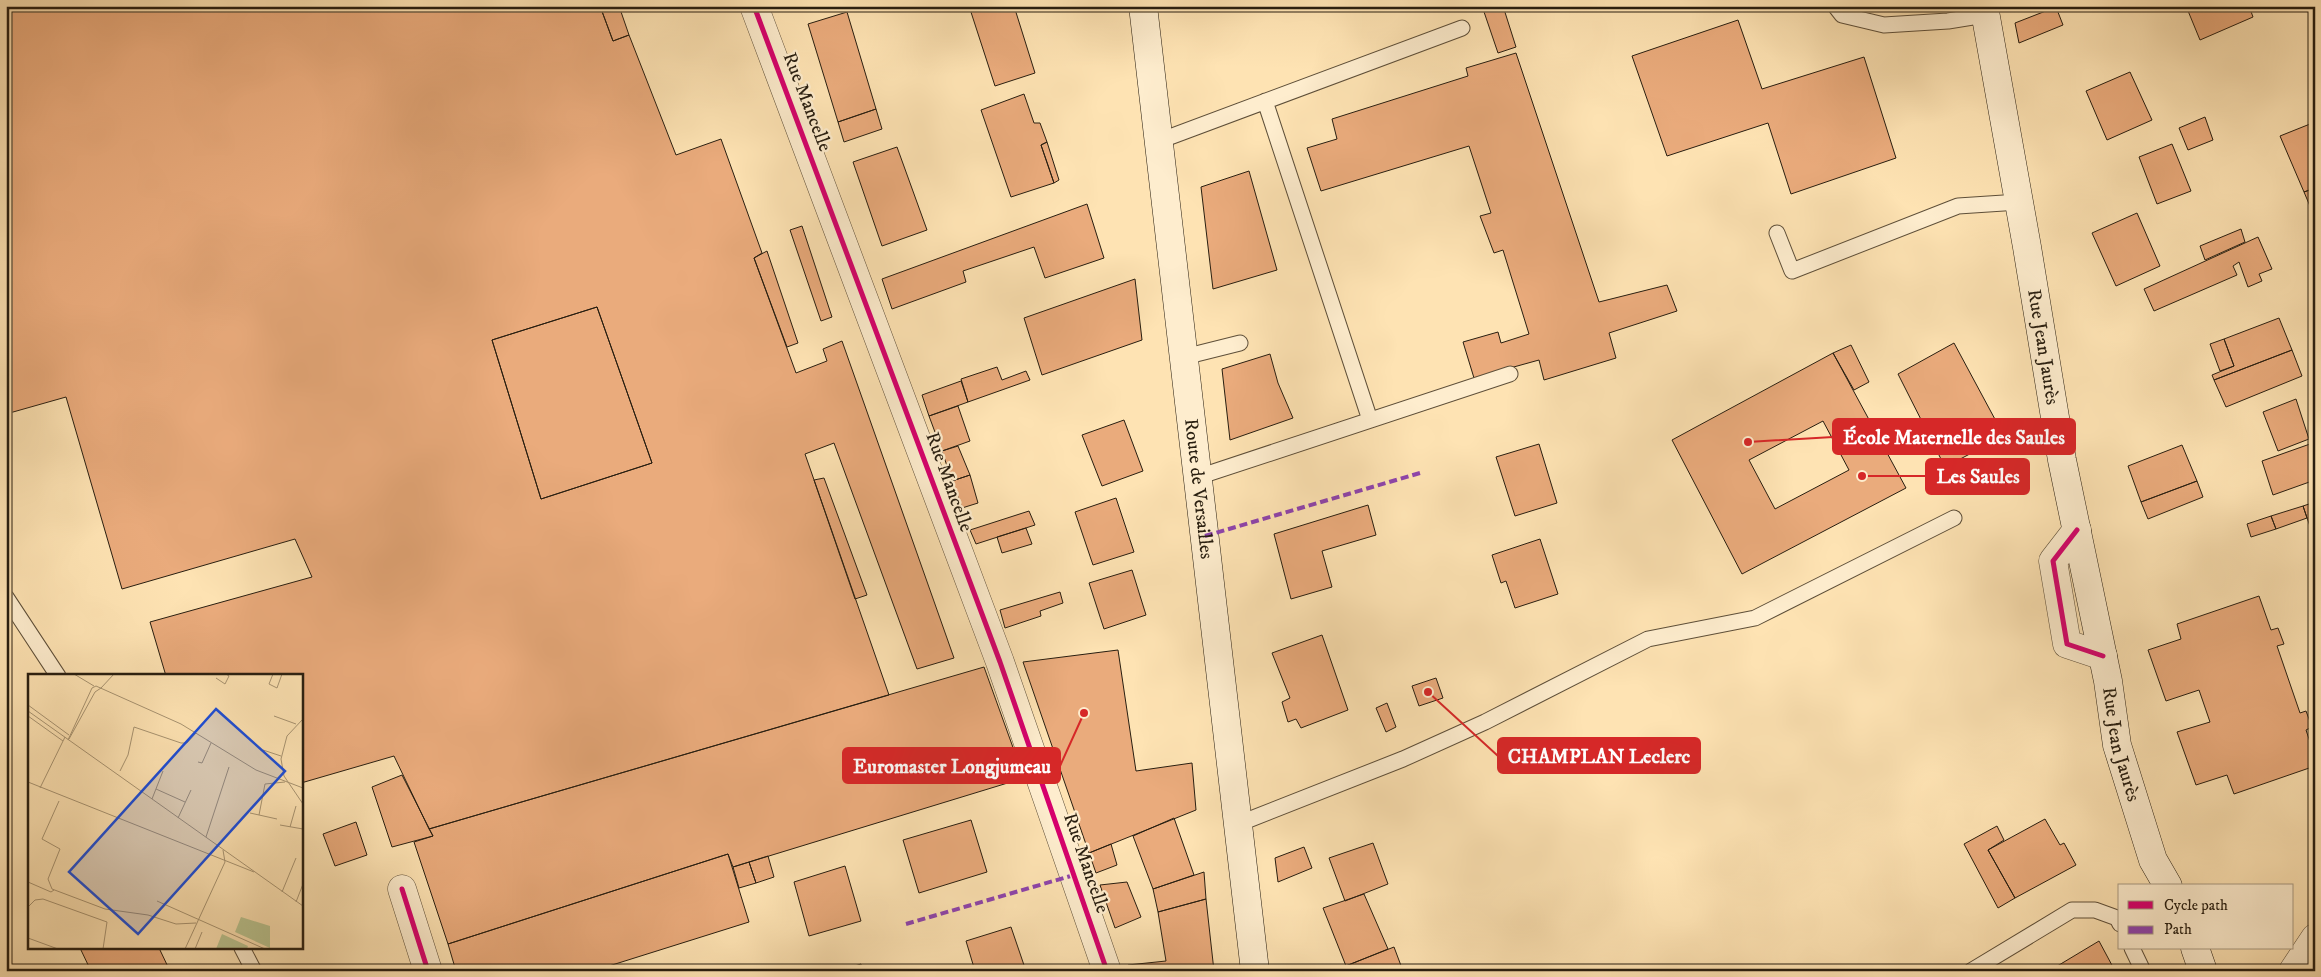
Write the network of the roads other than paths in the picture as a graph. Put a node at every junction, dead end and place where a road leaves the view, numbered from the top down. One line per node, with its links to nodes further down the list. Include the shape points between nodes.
1 (754, 6): 28 (main road, Rue Mancelle, via 1000,662)
2 (1143, 6): 7 (main road, Route de Versailles)
3 (1835, 6): 4 (lane, via 1842,15 1884,25 1948,21)
4 (1985, 10): 8 (main road, Rue Jean Jaurès)
5 (1462, 28): 6 (lane)
6 (1265, 101): 7 (lane); 13 (lane)
7 (1159, 141): 11 (main road, Route de Versailles)
8 (2019, 202): 9 (lane, via 1958,206 1792,271); 19 (main road, Rue Jean Jaurès, via 2062,460 2103,656 2117,745 2153,860)
9 (1777, 233)
10 (1240, 343): 11 (lane)
11 (1184, 357): 14 (main road, Route de Versailles)
12 (1510, 374): 13 (lane)
13 (1370, 420): 14 (lane)
14 (1198, 477): 18 (main road, Route de Versailles)
15 (1954, 518): 18 (lane, via 1755,618 1648,639 1485,722 1403,759)
16 (6, 597): 17 (lane)
17 (57, 674)
18 (1238, 824): 29 (main road, Route de Versailles)
19 (2167, 884)
20 (402, 889): 27 (main road)
21 (2118, 920): 30 (lane, via 2095,910 2072,910)
22 (2315, 938): 33 (main road)
23 (243, 950): 26 (lane)
24 (2133, 950): 31 (lane)
25 (2196, 950): 32 (main road)
26 (254, 971)
27 (428, 971)
28 (1107, 971)
29 (1254, 971)
30 (1971, 971)
31 (2143, 971)
32 (2203, 971)
33 (2293, 971)

